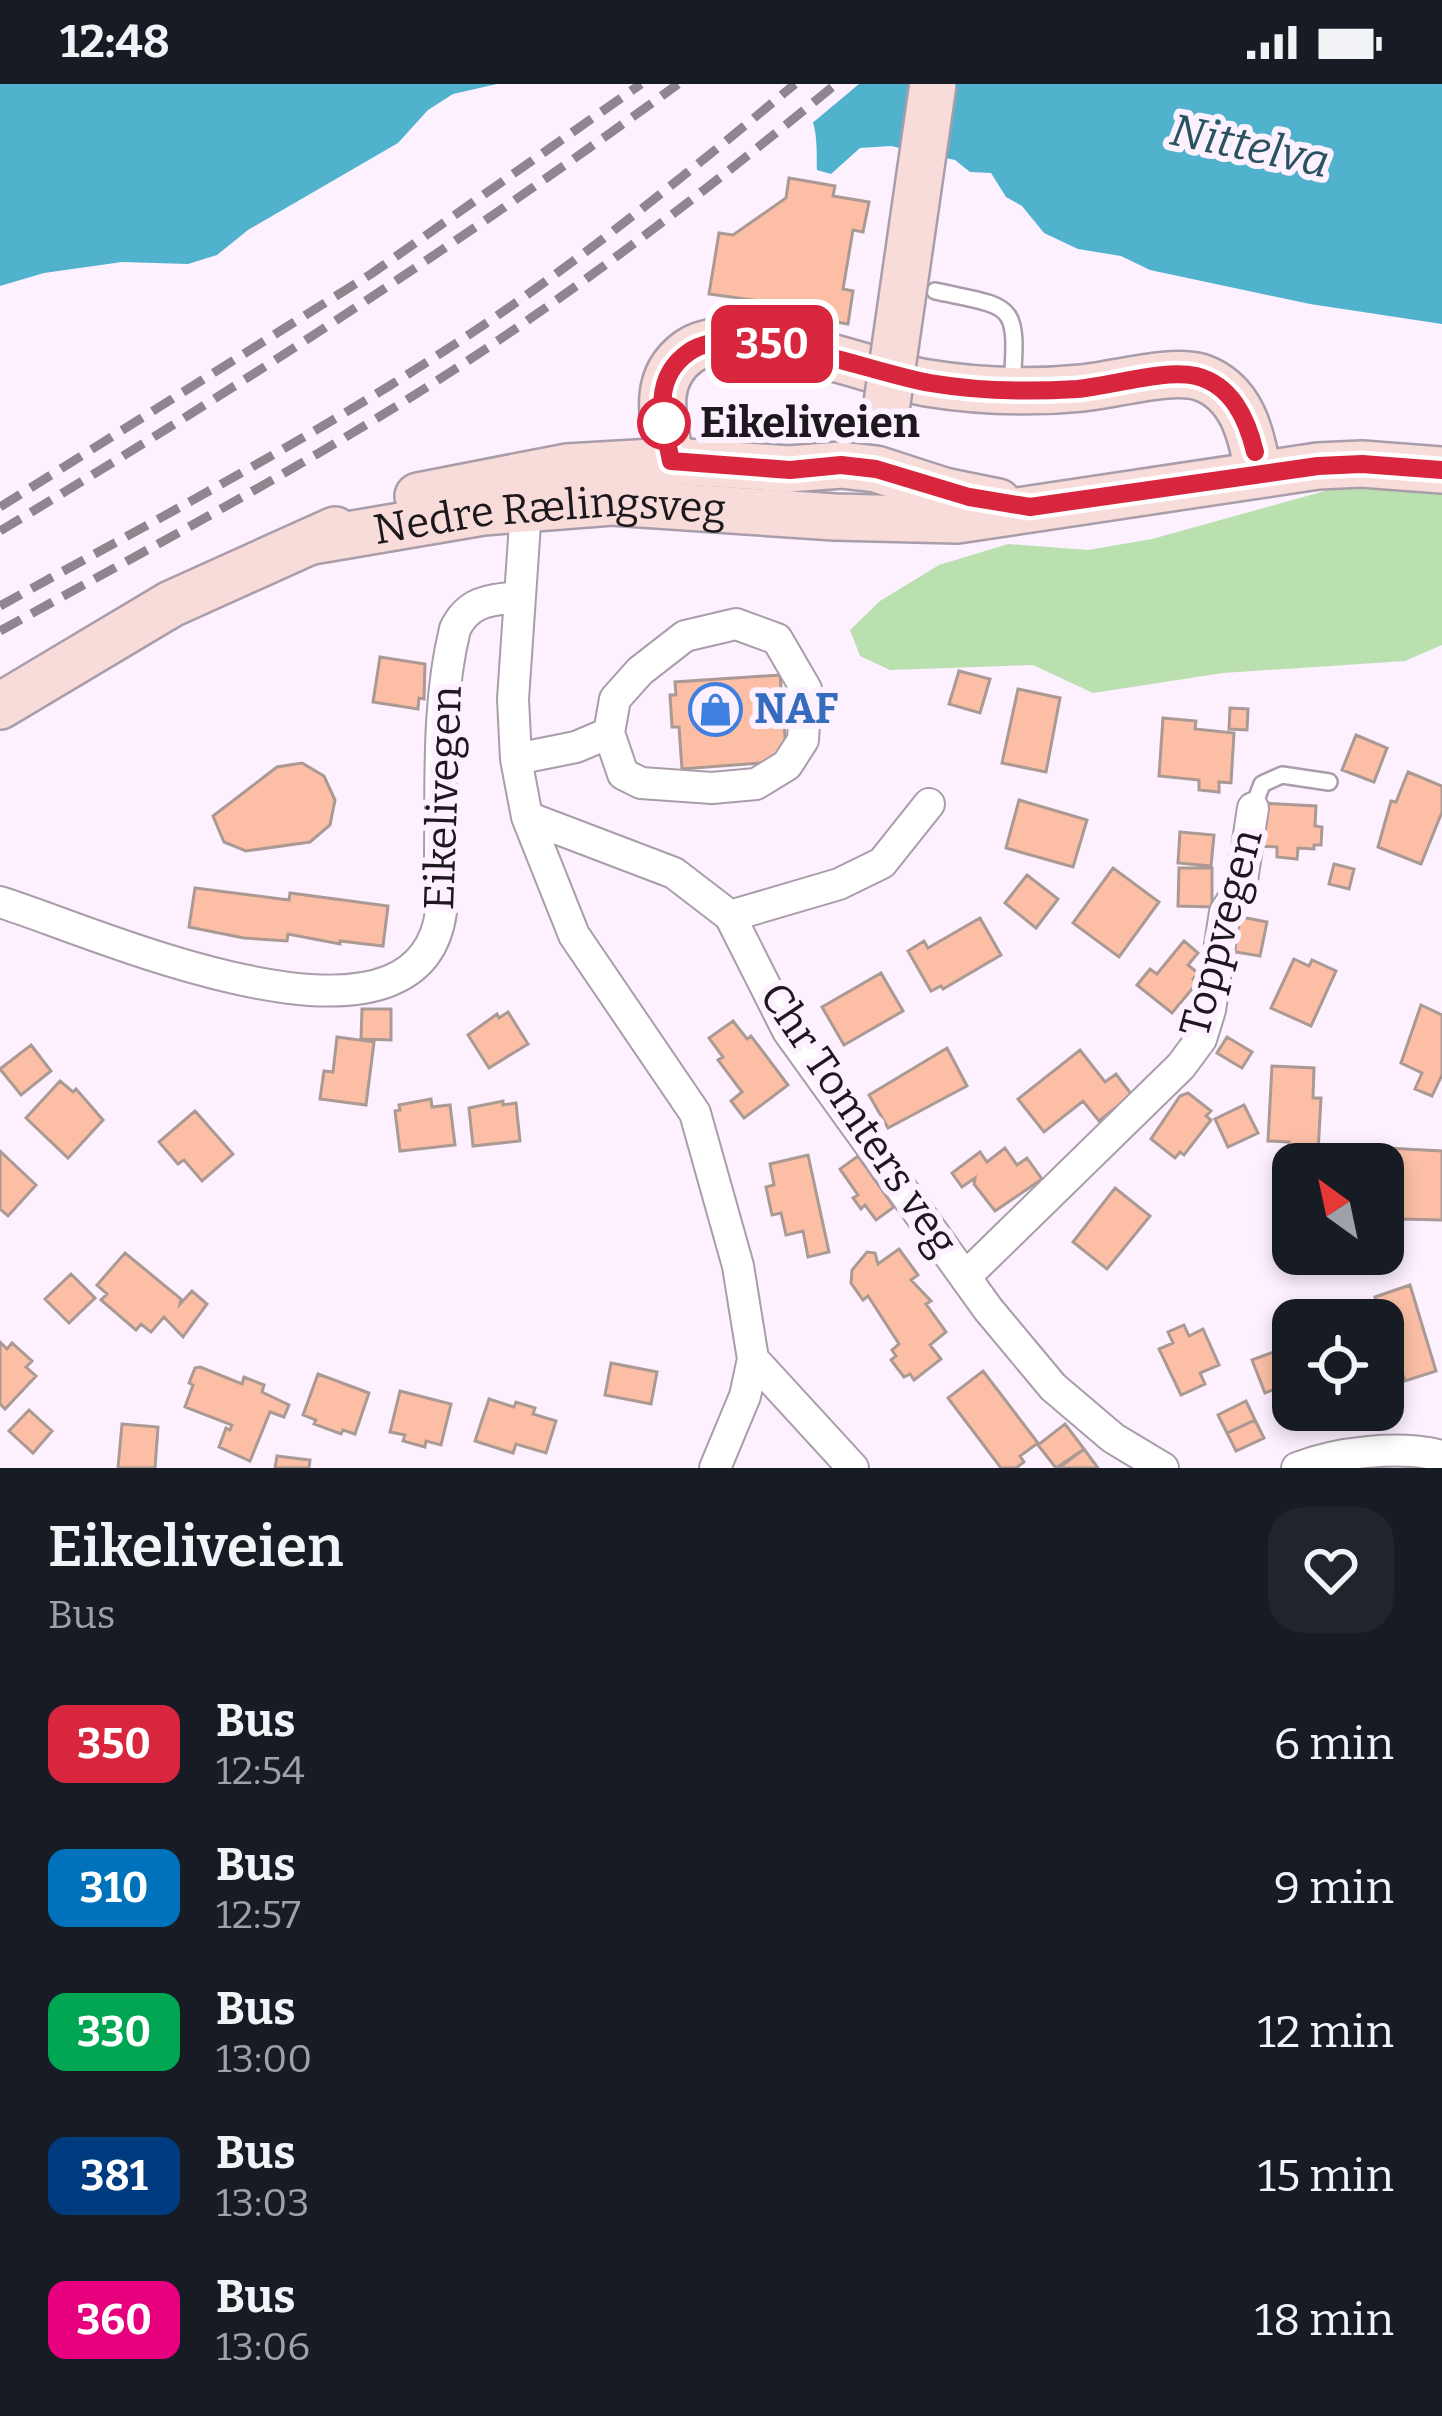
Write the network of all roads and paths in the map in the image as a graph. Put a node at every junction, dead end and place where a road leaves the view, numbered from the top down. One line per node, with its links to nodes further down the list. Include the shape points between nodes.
1 (934, 84): 5 (main road, bridge)
2 (935, 291): 3 (lane, via 1008,311 1015,324)
3 (1012, 389): 4 (main road, Nedre Rælingsveg, via 926,382 727,339 687,353 665,380); 7 (main road, Nedre Rælingsveg, via 1198,376 1244,416)
4 (671, 461): 5 (main road, Nedre Rælingsveg); 8 (main road, Nedre Rælingsveg, via 567,466)
5 (876, 469): 9 (main road, Nedre Rælingsveg); 10 (main road, Nedre Rælingsveg)
6 (1442, 470): 7 (main road, Nedre Rælingsveg, via 1362,464)
7 (1258, 473): 9 (main road, Nedre Rælingsveg)
8 (526, 491): 10 (main road, Nedre Rælingsveg); 11 (street); 12 (main road, Nedre Rælingsveg, via 424,494 375,510 171,604)
9 (1030, 507): 10 (main road, Nedre Rælingsveg, via 957,520)
10 (790, 514)
11 (520, 597): 14 (street); 19 (street, Eikelivegen, via 483,601 455,629 440,758 437,933 384,984 313,991 218,976)
12 (0, 706)
13 (609, 733): 13 (street, via 615,699 640,671 685,636 736,624 777,639 806,689 803,740 787,765 755,784 641,783 623,774); 14 (street)
14 (516, 759): 18 (street)
15 (1329, 782): 17 (lane, Toppvegen, via 1282,775 1262,784)
16 (929, 804): 20 (street, via 883,863)
17 (1253, 808): 21 (street, Toppvegen, via 1201,1039)
18 (527, 817): 20 (street, Chr Tomters veg, via 674,873); 22 (street, via 574,935 694,1113 738,1266)
19 (0, 902)
20 (730, 916): 21 (street, Chr Tomters veg, via 788,1031)
21 (964, 1277): 26 (street, Chr Tomters veg, via 1053,1387 1112,1438)
22 (753, 1359): 24 (street); 25 (street)
23 (1442, 1456): 27 (street, via 1325,1458)
24 (715, 1468)
25 (853, 1468)
26 (1163, 1468)
27 (1297, 1468)

